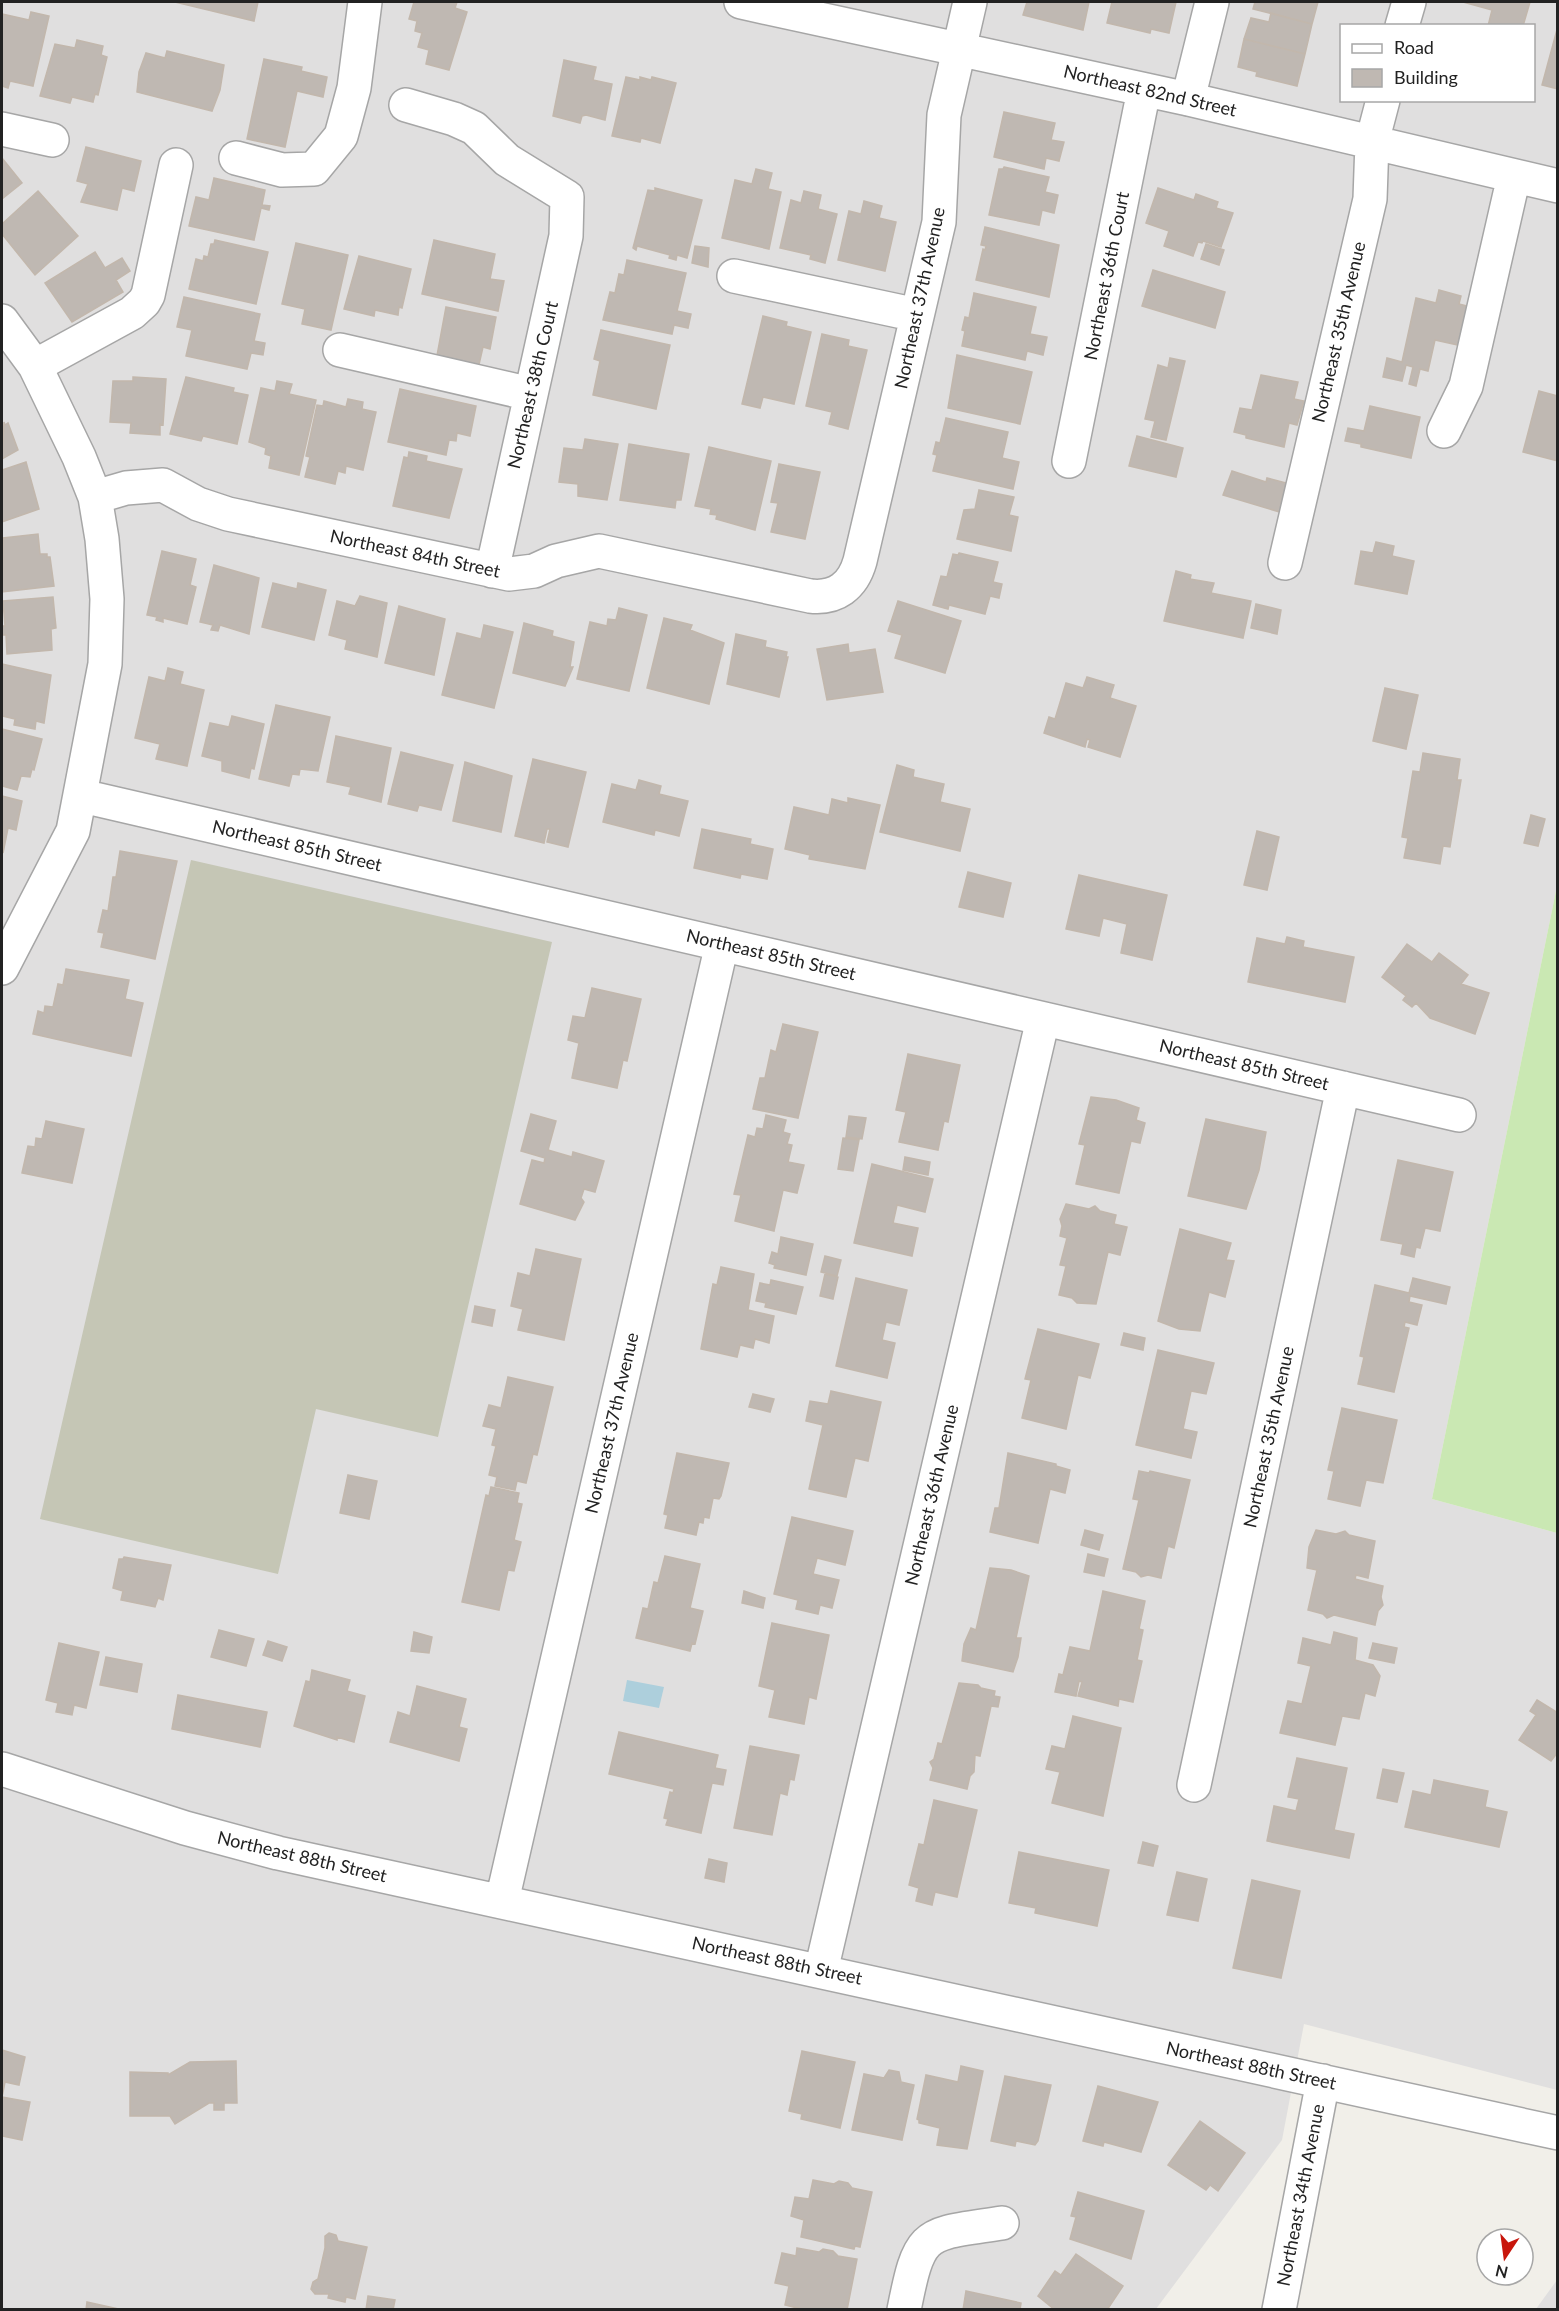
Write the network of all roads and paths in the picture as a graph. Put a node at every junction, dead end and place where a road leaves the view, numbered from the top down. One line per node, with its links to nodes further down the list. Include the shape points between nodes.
1 (365, 2): 15 (street, via 354,88 334,144 314,168 282,170)
2 (741, 2): 7 (street, Northeast 82nd Street)
3 (970, 2): 7 (street, Northeast 37th Avenue)
4 (1212, 2): 9 (street)
5 (1409, 2): 6 (street)
6 (1403, 24)
7 (957, 48): 8 (street, Northeast 82nd Street); 20 (street, Northeast 37th Avenue, via 942,138 941,210)
8 (1144, 90): 9 (street, Northeast 82nd Street); 26 (street, Northeast 36th Court)
9 (1188, 99): 14 (street, Northeast 82nd Street)
10 (1382, 102): 14 (street, Northeast 35th Avenue)
11 (406, 105): 24 (street, Northeast 38th Court, via 474,128 507,160 567,197 566,236)
12 (2, 129): 13 (street)
13 (52, 140)
14 (1372, 142): 17 (street, Northeast 82nd Street); 28 (street, Northeast 35th Avenue, via 1370,199)
15 (236, 158)
16 (176, 165): 23 (street, via 144,302 132,313)
17 (1514, 176): 18 (street, Northeast 82nd Street); 25 (street, via 1466,386)
18 (1557, 186)
19 (734, 276): 20 (street)
20 (917, 315): 30 (street, Northeast 37th Avenue, via 858,569)
21 (2, 321): 23 (street)
22 (340, 350): 24 (street)
23 (36, 366): 27 (street)
24 (531, 394): 29 (street, Northeast 38th Court)
25 (1444, 431)
26 (1069, 461)
27 (95, 497): 29 (street, Northeast 84th Street, via 126,488 163,485 219,511); 31 (street, via 106,599 105,664)
28 (1285, 563)
29 (492, 571): 30 (street, Northeast 84th Street, via 520,574 599,551 810,596 828,596)
30 (844, 589)
31 (82, 796): 32 (street, Northeast 85th Street); 33 (street, via 73,831)
32 (722, 944): 34 (street, Northeast 85th Street); 39 (street, Northeast 37th Avenue)
33 (2, 968)
34 (1043, 1019): 35 (street, Northeast 85th Street); 40 (street, Northeast 36th Avenue)
35 (1343, 1088): 36 (street, Northeast 85th Street); 38 (street, Northeast 35th Avenue)
36 (1459, 1115)
37 (2, 1769): 39 (street, Northeast 88th Street, via 219,1838)
38 (1194, 1785)
39 (502, 1901): 40 (street, Northeast 88th Street)
40 (821, 1971): 41 (street, Northeast 88th Street)
41 (1323, 2081): 42 (street, Northeast 88th Street); 45 (street, Northeast 34th Avenue)
42 (1557, 2133)
43 (1002, 2223): 44 (street, via 941,2233 926,2241 913,2266)
44 (904, 2310)
45 (1279, 2310)

